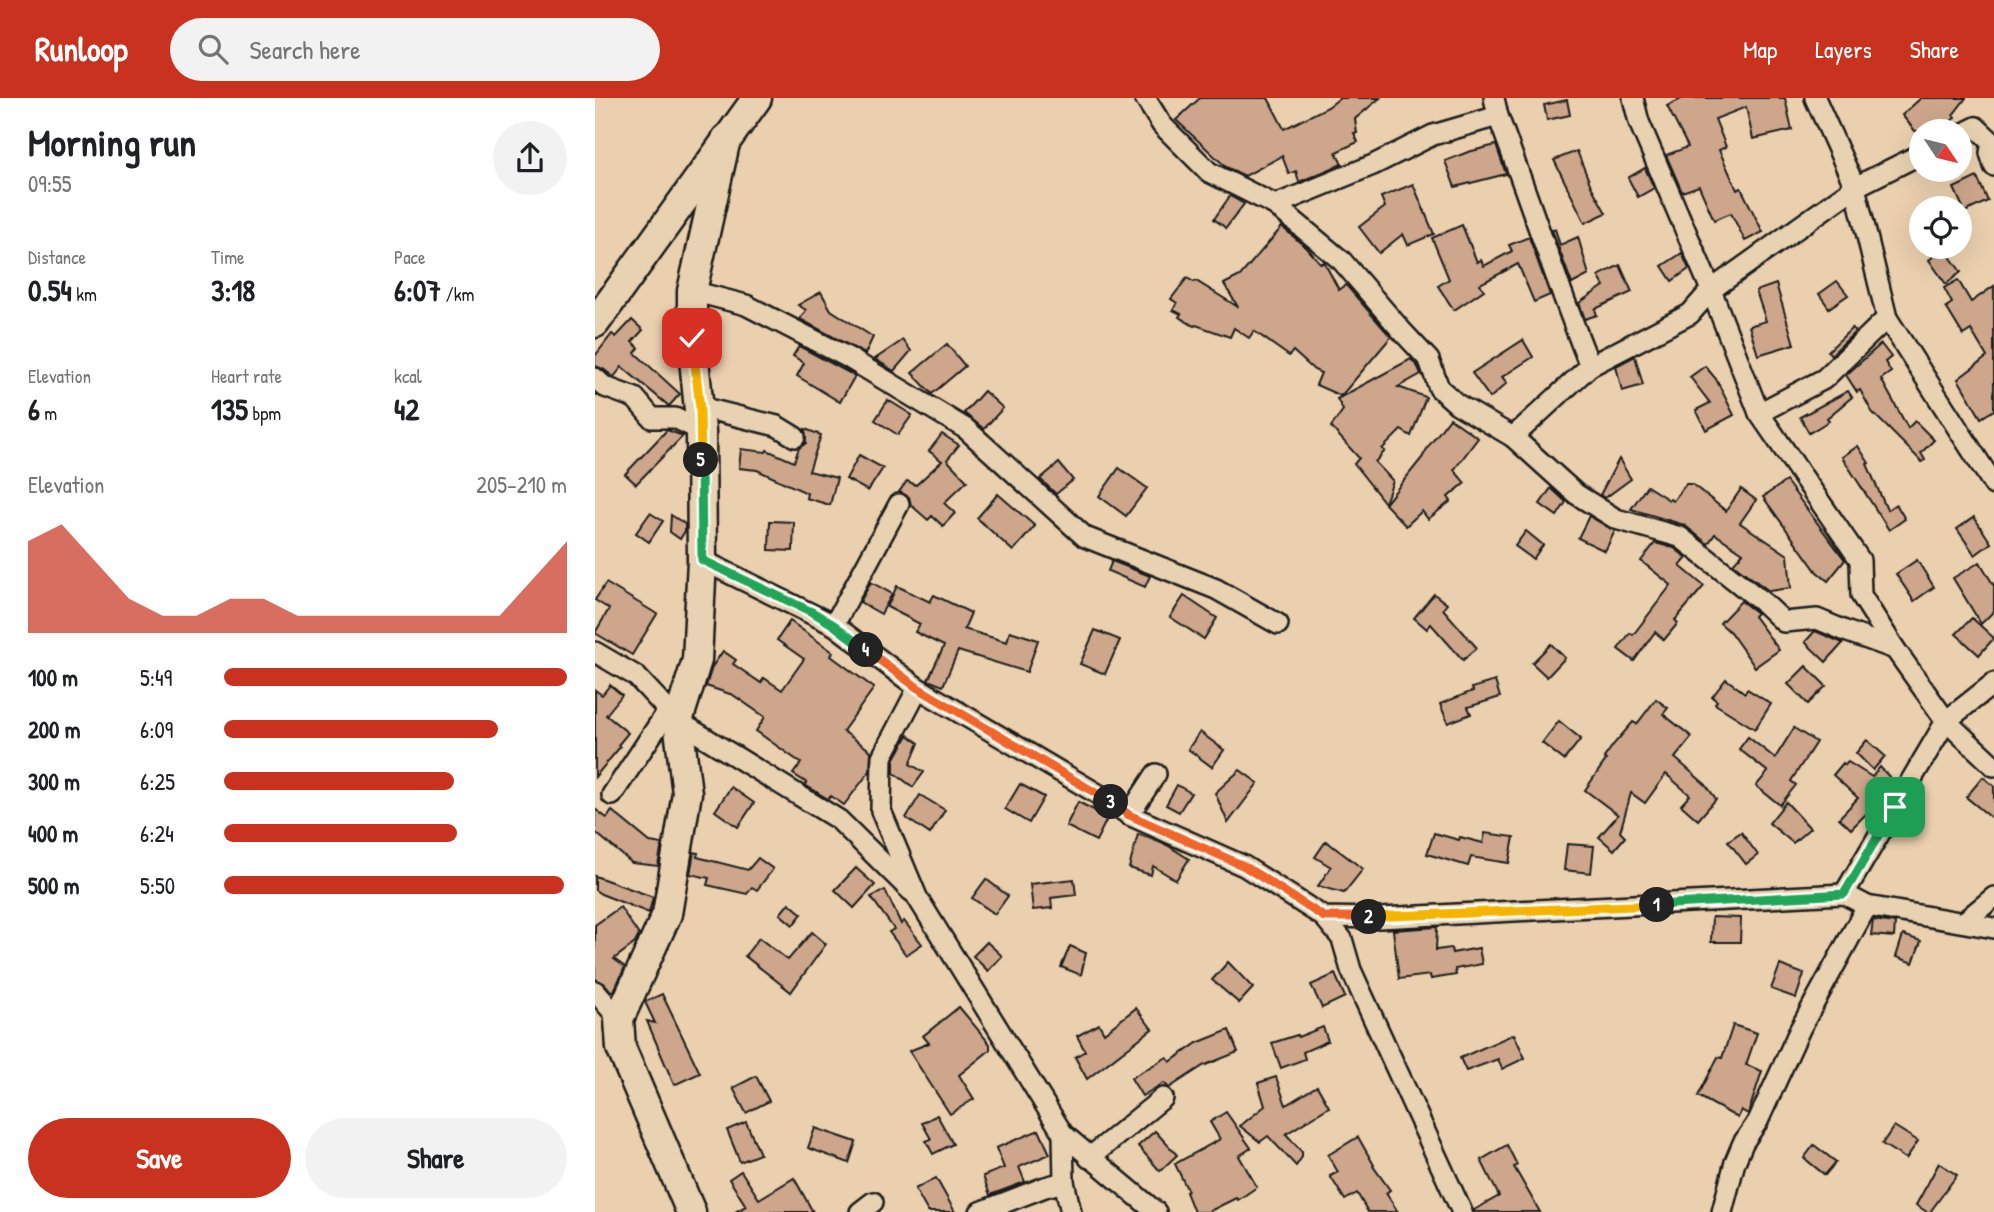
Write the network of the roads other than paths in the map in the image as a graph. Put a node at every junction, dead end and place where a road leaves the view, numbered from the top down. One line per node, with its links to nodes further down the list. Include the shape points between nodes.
1 (757, 98): 7 (street)
2 (1145, 98): 11 (street, via 1162,125 1209,172)
3 (1633, 98): 13 (street)
4 (1815, 98): 10 (street)
5 (1496, 107): 11 (street); 16 (street)
6 (1972, 129): 9 (street, via 1976,127 1992,142)
7 (726, 139): 12 (street); 15 (street)
8 (1909, 160): 10 (street)
9 (1994, 166)
10 (1855, 187): 13 (street); 14 (street)
11 (1275, 205): 21 (street, via 1342,261 1429,360 1439,388)
12 (692, 290): 19 (street); 25 (street, via 745,305 847,357 966,429 1085,537 1216,589)
13 (1711, 290): 16 (street, via 1690,314); 18 (street)
14 (1887, 318): 18 (street, via 1824,379); 22 (street)
15 (595, 323)
16 (1590, 366): 21 (street)
17 (595, 378): 19 (street, via 605,387 635,398 652,418)
18 (1759, 413): 27 (street, via 1860,560 1861,595)
19 (700, 419): 20 (street, via 777,426); 24 (street)
20 (795, 437)
21 (1513, 437): 27 (street, via 1576,494 1616,519 1680,537 1784,622 1817,619)
22 (1994, 485)
23 (899, 504): 26 (street)
24 (702, 560): 26 (street); 31 (street, via 697,660)
25 (1278, 624)
26 (834, 625): 30 (street)
27 (1895, 649): 32 (street)
28 (595, 652): 31 (street, via 636,676)
29 (1994, 683): 32 (street)
30 (918, 688): 36 (street); 38 (street, via 882,757 881,811)
31 (672, 717): 35 (street); 38 (street, via 839,820); 45 (street, via 687,793 667,914)
32 (1946, 721): 33 (street); 37 (street)
33 (1994, 766)
34 (1156, 774): 36 (street)
35 (612, 795)
36 (1129, 815): 41 (street, via 1244,866)
37 (1844, 894): 40 (street); 41 (street)
38 (917, 897): 47 (street)
39 (1994, 897): 42 (street)
40 (1867, 906): 42 (street); 55 (street, via 1743,1143)
41 (1324, 917): 54 (street, via 1342,939 1350,970)
42 (1965, 921): 43 (street)
43 (1994, 928)
44 (595, 991): 45 (street)
45 (618, 1019): 50 (street, via 621,1048)
46 (1163, 1098): 48 (street)
47 (1063, 1134): 48 (street); 49 (street)
48 (1089, 1158): 53 (street)
49 (1064, 1182): 51 (street); 52 (street)
50 (691, 1212)
51 (980, 1212)
52 (1071, 1212)
53 (1156, 1212)
54 (1462, 1212)
55 (1722, 1212)

